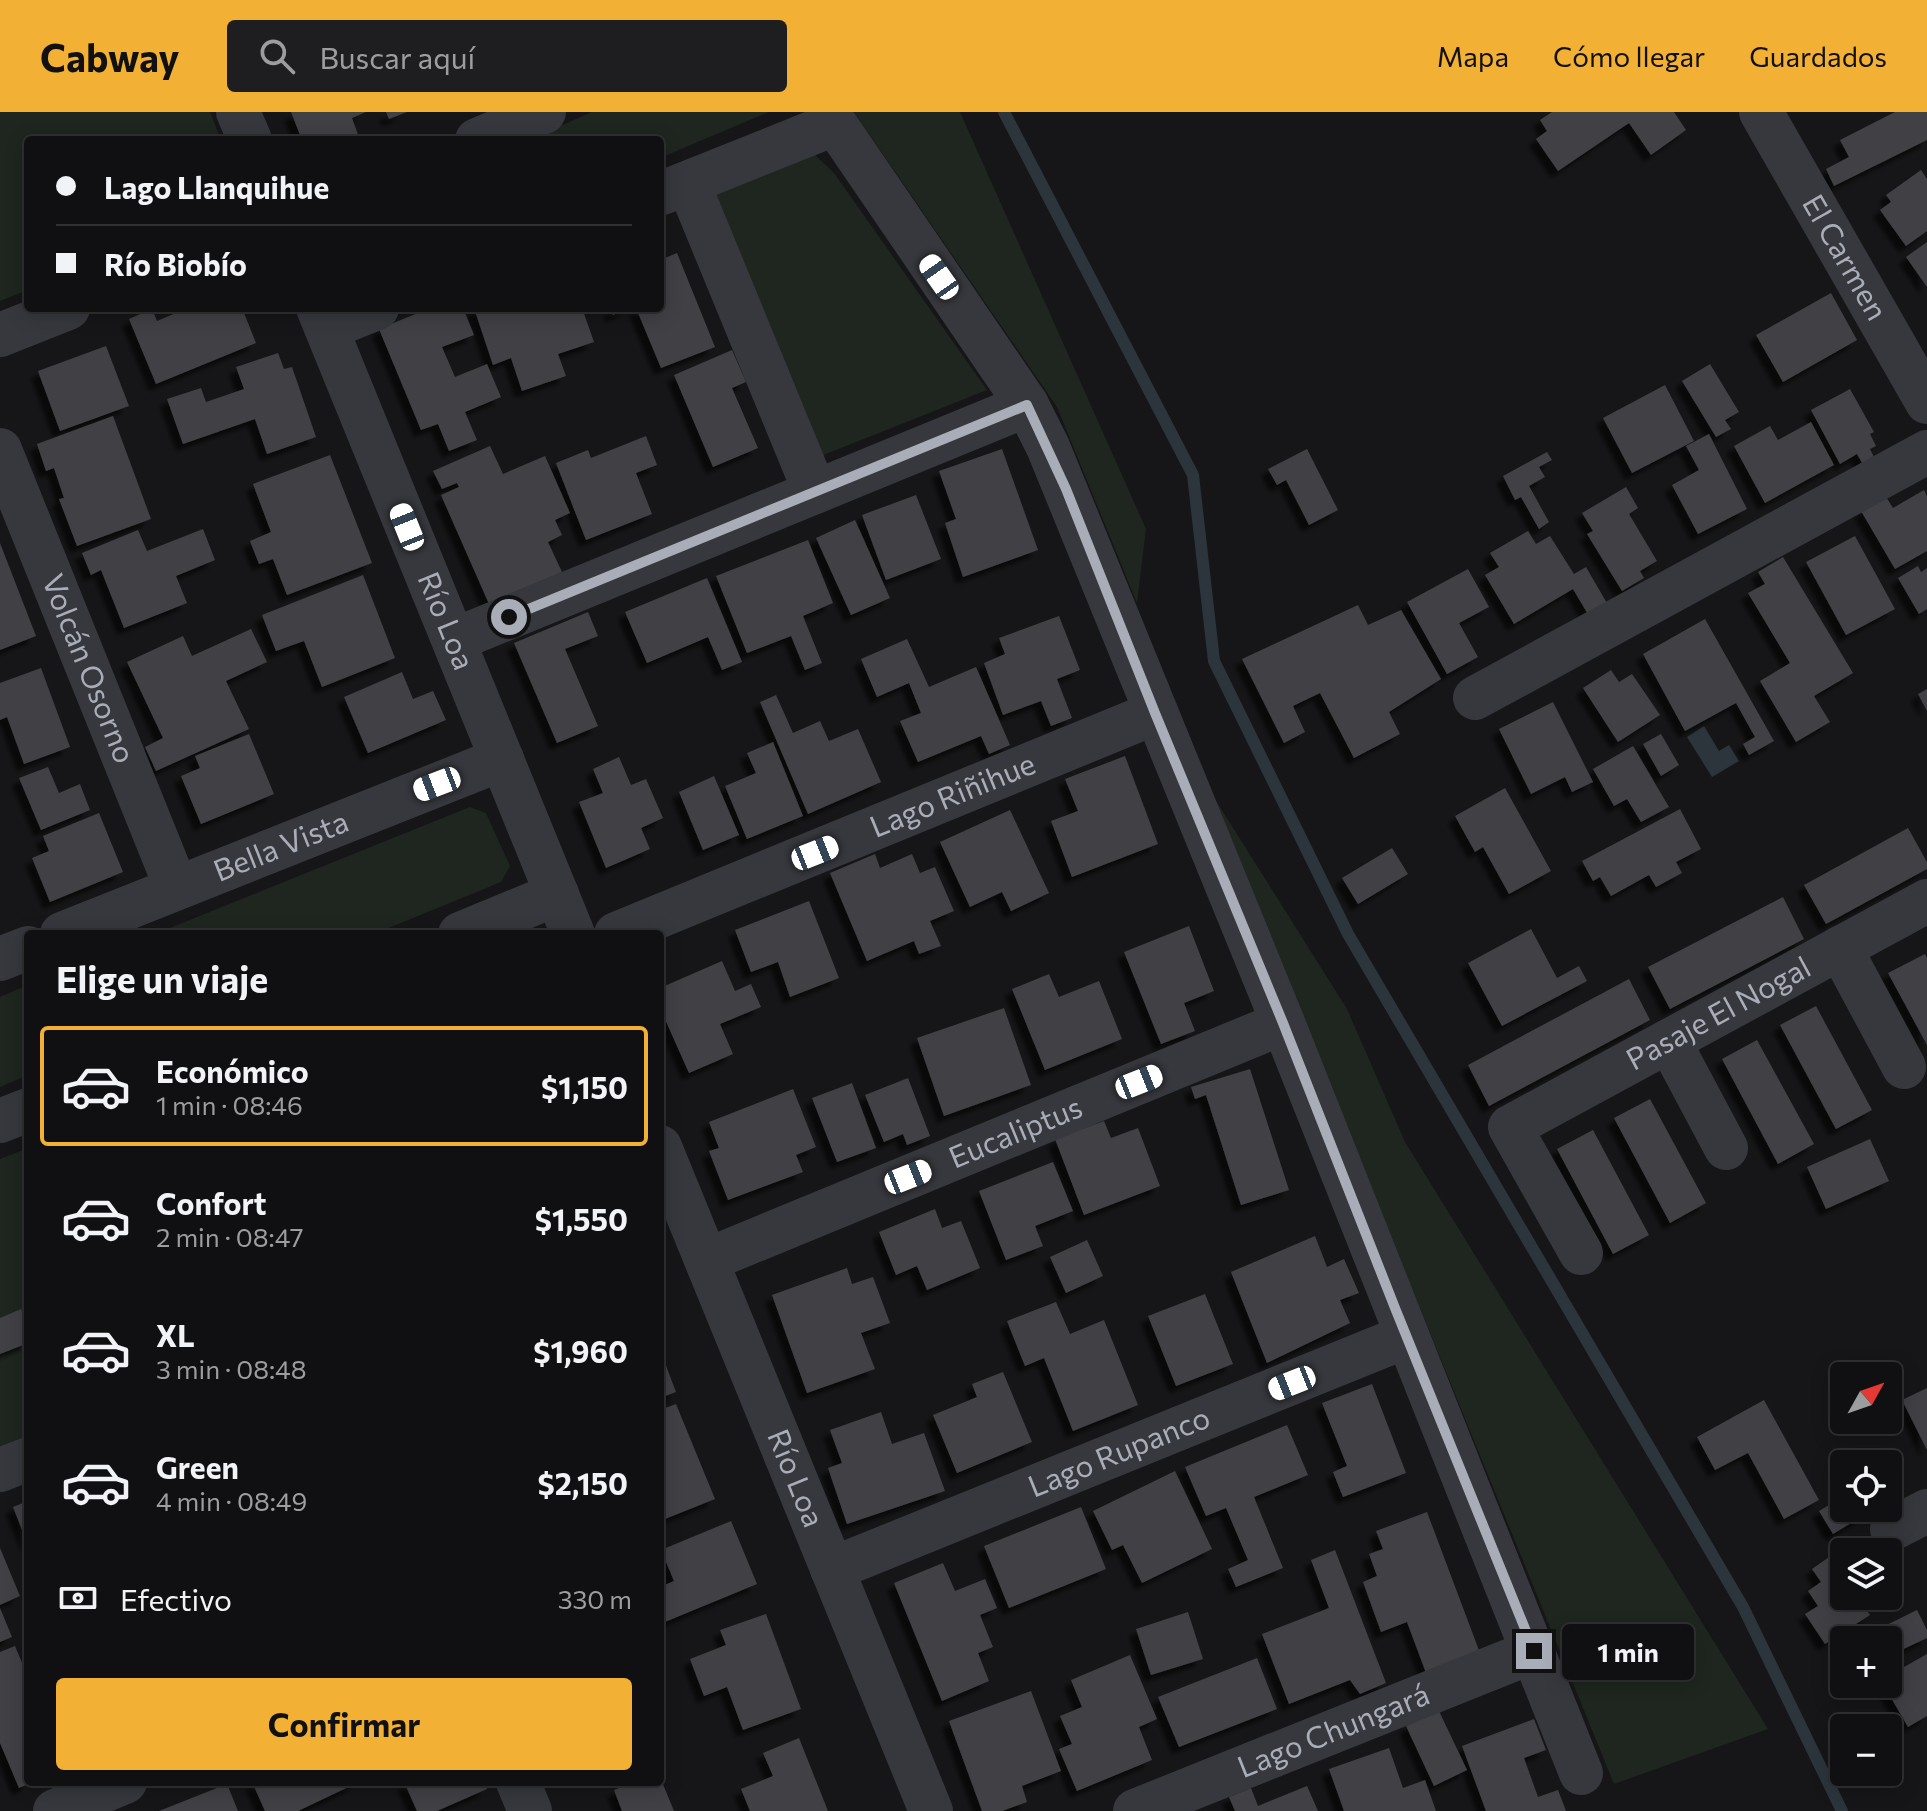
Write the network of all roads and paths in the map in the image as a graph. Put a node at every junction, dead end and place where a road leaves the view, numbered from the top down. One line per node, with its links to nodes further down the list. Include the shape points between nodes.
1 (238, 112): 4 (street)
2 (1761, 112): 10 (street, El Carmen)
3 (830, 118): 5 (street); 11 (street)
4 (248, 136)
5 (674, 188): 14 (street)
6 (58, 312): 9 (street)
7 (355, 312): 8 (street)
8 (322, 318): 15 (street, Río Loa)
9 (0, 335)
10 (1927, 402)
11 (1027, 405): 14 (street); 17 (street)
12 (0, 450): 19 (street, Volcán Osorno)
13 (1927, 452): 16 (street)
14 (815, 492): 15 (street)
15 (454, 640): 18 (street, Río Loa)
16 (1475, 698)
17 (1155, 713): 25 (street, Lago Riñihue); 29 (street)
18 (502, 759): 19 (street, Bella Vista); 20 (street, Río Loa)
19 (176, 887): 22 (street, Bella Vista)
20 (557, 894): 23 (street); 24 (street, Río Loa)
21 (1927, 901): 26 (street, Pasaje El Nogal)
22 (72, 930)
23 (470, 930)
24 (571, 930)
25 (626, 930)
26 (1840, 948): 30 (street, Pasaje El Nogal); 31 (street)
27 (24, 950): 28 (street)
28 (0, 959)
29 (1283, 1023): 37 (street, Eucaliptus); 38 (street)
30 (1669, 1041): 34 (street); 36 (street, Pasaje El Nogal, via 1510,1127)
31 (1904, 1067)
32 (24, 1112): 33 (street)
33 (0, 1121)
34 (1726, 1148)
35 (664, 1157): 37 (street, Río Loa)
36 (1581, 1253)
37 (707, 1260): 41 (street, Río Loa)
38 (1407, 1336): 41 (street, Lago Rupanco); 42 (street)
39 (24, 1461): 40 (street)
40 (0, 1470)
41 (832, 1569): 48 (street, Río Loa)
42 (1534, 1651): 43 (street); 49 (street, Lago Chungará)
43 (1581, 1773)
44 (115, 1786): 46 (street)
45 (520, 1786): 47 (street)
46 (55, 1811)
47 (530, 1811)
48 (931, 1811)
49 (1135, 1811)

